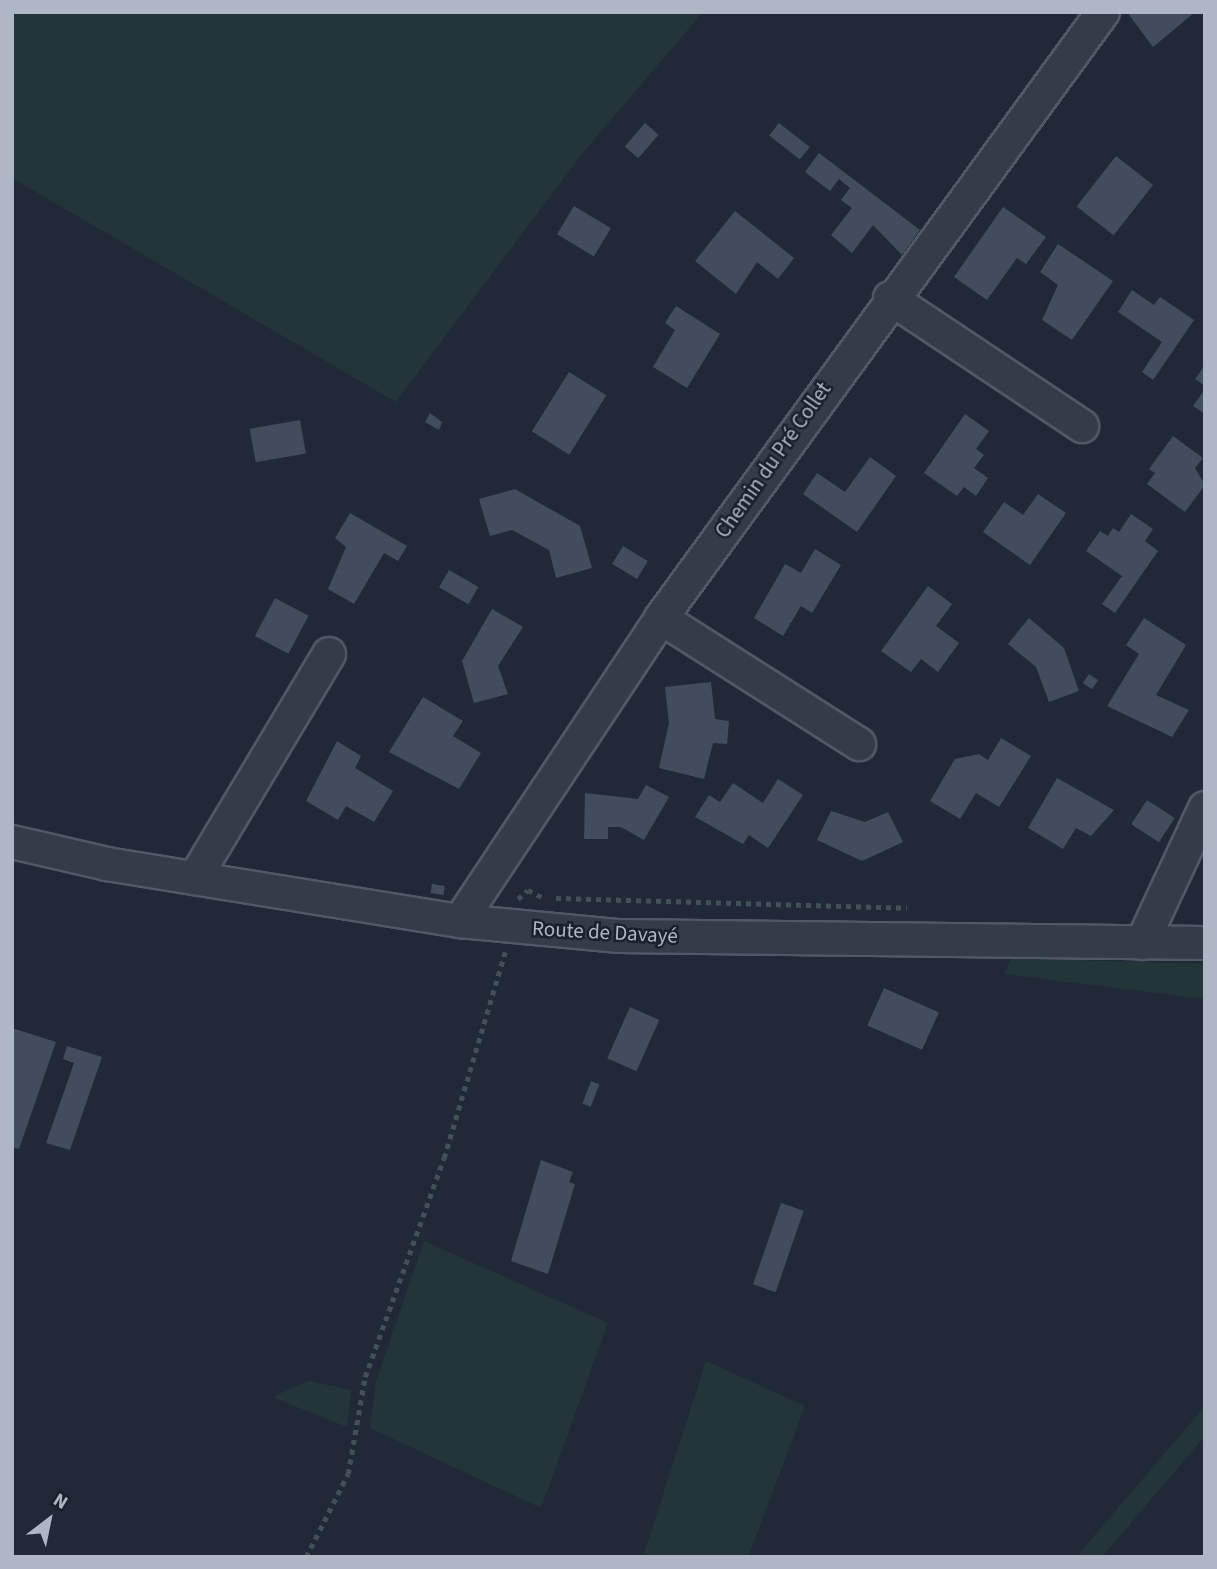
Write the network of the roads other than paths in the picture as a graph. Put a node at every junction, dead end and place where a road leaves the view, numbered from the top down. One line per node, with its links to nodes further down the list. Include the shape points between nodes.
1 (1103, 12): 2 (street, Chemin du Pré Collet)
2 (890, 298): 3 (street); 4 (street, Chemin du Pré Collet)
3 (1082, 426)
4 (661, 618): 6 (street); 10 (street, Chemin du Pré Collet)
5 (329, 654): 9 (street)
6 (859, 744)
7 (1205, 808): 11 (street)
8 (12, 842): 9 (street, Route de Davayé)
9 (195, 878): 10 (street, Route de Davayé)
10 (460, 921): 11 (street, Route de Davayé, via 619,936)
11 (1142, 943): 12 (street, Route de Davayé)
12 (1205, 943)

